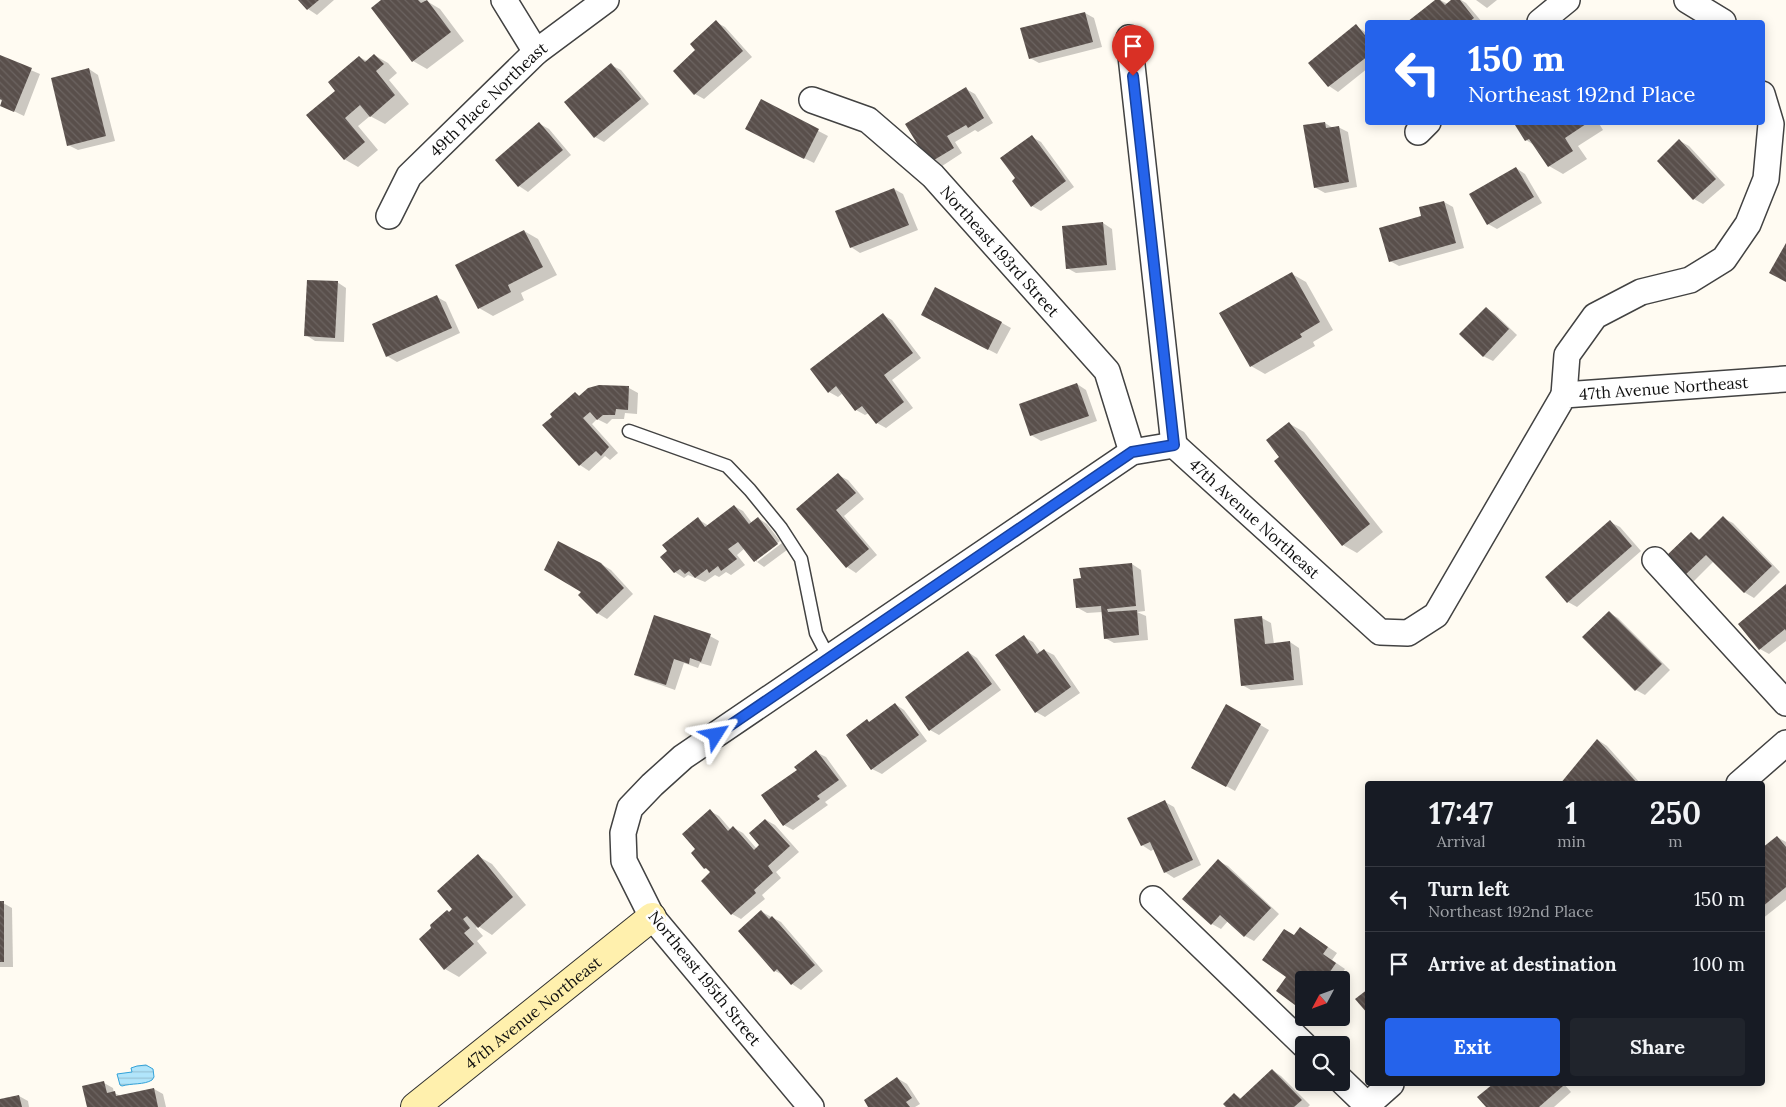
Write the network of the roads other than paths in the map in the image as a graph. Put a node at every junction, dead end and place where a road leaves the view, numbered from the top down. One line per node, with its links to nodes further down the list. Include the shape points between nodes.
1 (504, 0): 8 (street)
2 (606, 0): 8 (street, 49th Place Northeast)
3 (1567, 0): 5 (street)
4 (1688, 0): 6 (street)
5 (1542, 20)
6 (1720, 20)
7 (1129, 38): 15 (street)
8 (536, 52): 11 (street, 49th Place Northeast, via 410,176)
9 (812, 100): 16 (street, Northeast 193rd Street, via 868,120 933,176 1107,371)
10 (1765, 104): 13 (street, via 1771,124 1766,179 1748,224 1724,259 1690,280 1641,292 1595,316 1567,354)
11 (389, 216)
12 (1786, 379): 13 (street, 47th Avenue Northeast)
13 (1564, 395): 15 (street, 47th Avenue Northeast, via 1436,615 1408,633 1380,632)
14 (629, 431): 18 (lane, via 727,466 750,490 781,528 800,559 816,634)
15 (1174, 445): 16 (street)
16 (1132, 452): 18 (street)
17 (1655, 560): 19 (street)
18 (829, 658): 23 (street, Northeast 195th Street, via 683,757 630,808 623,833 624,861)
19 (1786, 703)
20 (1786, 743): 21 (street)
21 (1742, 781)
22 (1153, 900): 24 (street)
23 (652, 917): 28 (street, 47th Avenue Northeast); 29 (street, Northeast 195th Street)
24 (1295, 1036)
25 (1389, 1086): 27 (street)
26 (1350, 1089): 27 (street)
27 (1366, 1106)
28 (415, 1107)
29 (811, 1107)

